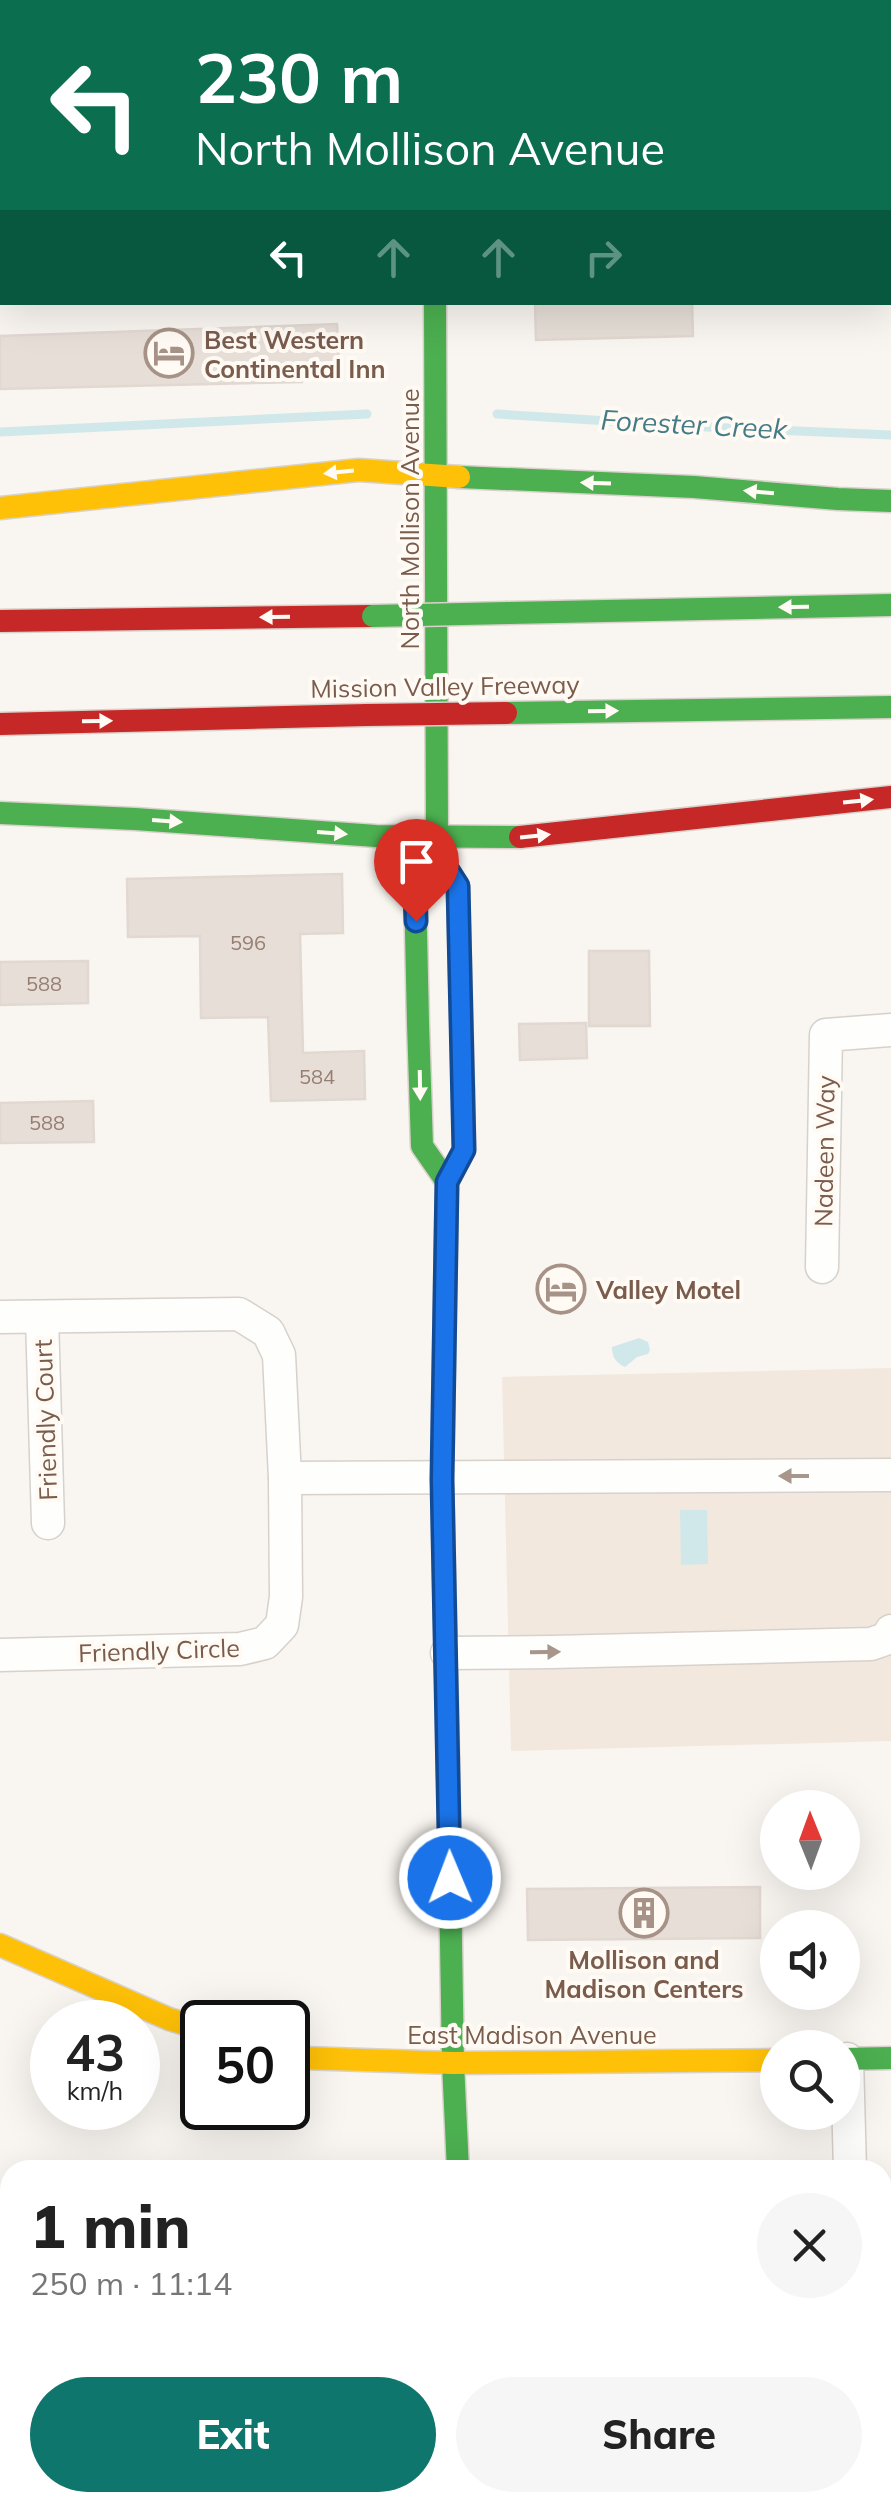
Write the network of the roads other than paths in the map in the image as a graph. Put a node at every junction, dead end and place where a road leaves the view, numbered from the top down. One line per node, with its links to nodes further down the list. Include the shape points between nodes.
1 (435, 305): 2 (main road, North Mollison Avenue)
2 (436, 476): 3 (main road, one-way to 2); 4 (main road, one-way to 4, via 358,470); 11 (main road, North Mollison Avenue)
3 (891, 502)
4 (0, 508)
5 (891, 604): 6 (main road, one-way to 6, bridge)
6 (0, 620)
7 (891, 707): 8 (main road, Mission Valley Freeway, one-way to 7, bridge)
8 (0, 724)
9 (891, 797): 11 (main road, one-way to 9)
10 (0, 813): 11 (main road, one-way to 11, via 376,836)
11 (438, 846): 13 (main road, North Mollison Avenue, via 415,887); 14 (main road, North Mollison Avenue, via 458,886)
12 (891, 1030): 16 (street, Nadeen Way, via 826,1035)
13 (419, 1037): 14 (main road, via 437,1051 449,1102); 15 (main road, North Mollison Avenue, one-way to 15, via 422,1146)
14 (463, 1105): 15 (main road, North Mollison Avenue, via 464,1150)
15 (447, 1182): 21 (main road, North Mollison Avenue)
16 (822, 1266)
17 (42, 1316): 18 (street, Friendly Circle); 20 (street, Friendly Circle, via 239,1314 268,1332 279,1355); 22 (street, Friendly Court)
18 (0, 1317)
19 (891, 1475): 21 (street, one-way to 21)
20 (286, 1478): 21 (street); 25 (street, Friendly Circle, via 286,1597 282,1625 265,1643 240,1650)
21 (442, 1479): 24 (main road, North Mollison Avenue)
22 (48, 1523)
23 (891, 1631): 24 (street, one-way to 23, via 871,1644)
24 (447, 1653): 32 (main road, North Mollison Avenue)
25 (0, 1655)
26 (0, 1944): 27 (main road)
27 (180, 2023)
28 (310, 2058): 32 (main road, East Madison Avenue)
29 (891, 2058): 30 (main road)
30 (860, 2059)
31 (760, 2060): 32 (main road, East Madison Avenue)
32 (453, 2062): 34 (main road, North Mollison Avenue)
33 (848, 2130): 35 (street)
34 (458, 2160)
35 (850, 2160)

